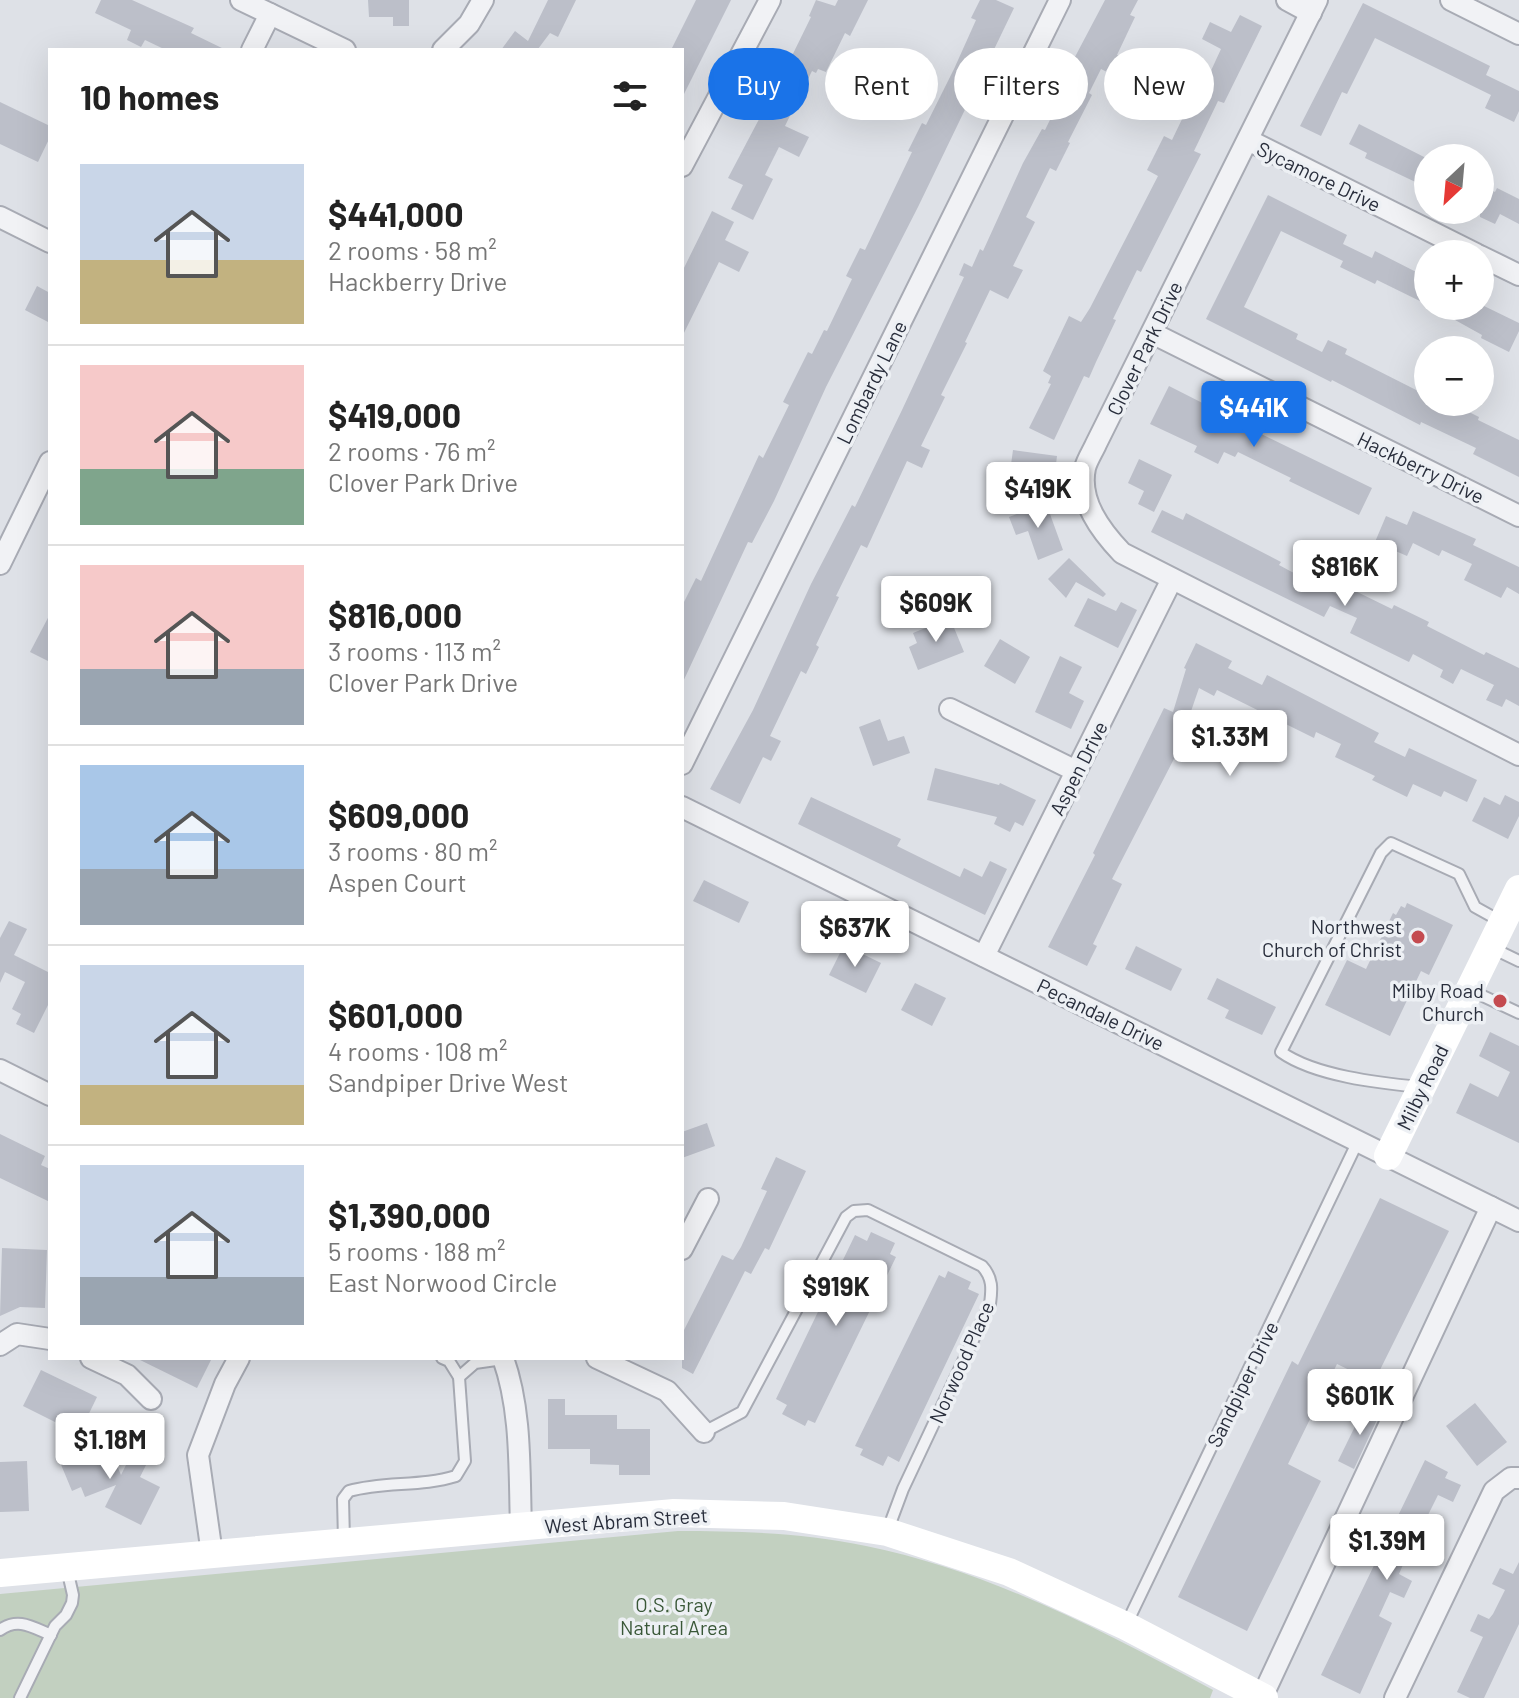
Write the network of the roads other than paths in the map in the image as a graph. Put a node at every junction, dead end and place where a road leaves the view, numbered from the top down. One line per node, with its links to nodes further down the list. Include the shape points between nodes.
1 (241, 0): 8 (street)
2 (483, 0): 12 (street)
3 (770, 0): 14 (street)
4 (1060, 0): 28 (street, Lombardy Lane)
5 (1287, 0): 7 (street)
6 (1451, 0): 9 (street)
7 (1314, 6): 13 (street, Clover Park Drive)
8 (270, 14): 10 (street); 11 (street)
9 (1519, 34)
10 (253, 48)
11 (341, 48)
12 (445, 48)
13 (1248, 140): 16 (street, Sycamore Drive); 20 (street, Clover Park Drive)
14 (684, 162)
15 (0, 217): 17 (street)
16 (1448, 240)
17 (48, 241)
18 (1494, 263): 19 (street, Sycamore Drive)
19 (1519, 275)
20 (1152, 333): 23 (street, Hackberry Drive); 25 (street, Clover Park Drive, via 1085,467 1085,491 1103,532 1122,553)
21 (48, 472): 22 (street)
22 (44, 492): 24 (street)
23 (1519, 516)
24 (0, 564)
25 (1172, 579): 27 (street, Clover Park Drive); 29 (street, Aspen Drive)
26 (950, 709): 29 (street)
27 (1519, 755)
28 (684, 760)
29 (1076, 771): 33 (street, Aspen Drive)
30 (684, 808): 33 (street, Pecandale Drive)
31 (1519, 889): 32 (main road, Milby Road)
32 (1497, 935): 34 (lane); 35 (main road, Milby Road); 38 (lane, via 1459,874 1391,843 1381,853 1281,1052 1294,1062 1372,1083)
33 (984, 956): 40 (street, Pecandale Drive)
34 (1519, 961)
35 (1469, 990): 36 (lane); 38 (main road, Milby Road)
36 (1519, 1013)
37 (0, 1070): 39 (street)
38 (1422, 1087): 41 (main road, Milby Road)
39 (48, 1094)
40 (1358, 1141): 41 (street, Pecandale Drive); 65 (lane, Sandpiper Drive)
41 (1388, 1156): 43 (street, Pecandale Drive)
42 (708, 1199): 45 (street)
43 (1491, 1207): 44 (street, Pecandale Drive); 69 (street)
44 (1519, 1221)
45 (684, 1245)
46 (48, 1339): 47 (street, via 17,1334)
47 (0, 1345)
48 (95, 1360): 56 (street, via 127,1375)
49 (238, 1360): 62 (street, via 198,1455)
50 (447, 1360): 55 (lane)
51 (492, 1360): 55 (lane, via 475,1363)
52 (505, 1360): 59 (street, via 517,1426)
53 (605, 1360): 54 (street)
54 (626, 1365): 57 (street, via 667,1391)
55 (459, 1377): 61 (lane, via 465,1461 456,1476 349,1491 343,1499)
56 (151, 1399)
57 (704, 1432): 60 (lane, Norwood Place, via 742,1412 846,1217 854,1211 868,1210 982,1266 992,1287 990,1304)
58 (1519, 1478): 70 (street, via 1494,1491)
59 (521, 1527): 60 (main road, West Abram Street, via 674,1513 784,1516); 61 (main road, West Abram Street)
60 (887, 1532): 65 (main road, West Abram Street, via 1009,1572)
61 (344, 1542): 62 (main road, West Abram Street)
62 (212, 1554): 63 (main road, West Abram Street)
63 (67, 1567): 64 (main road, West Abram Street); 67 (lane, via 72,1603)
64 (0, 1573)
65 (1126, 1626): 69 (main road, West Abram Street)
66 (0, 1630): 67 (lane, via 21,1622)
67 (51, 1635): 68 (lane)
68 (20, 1698)
69 (1263, 1698)
70 (1395, 1698)

